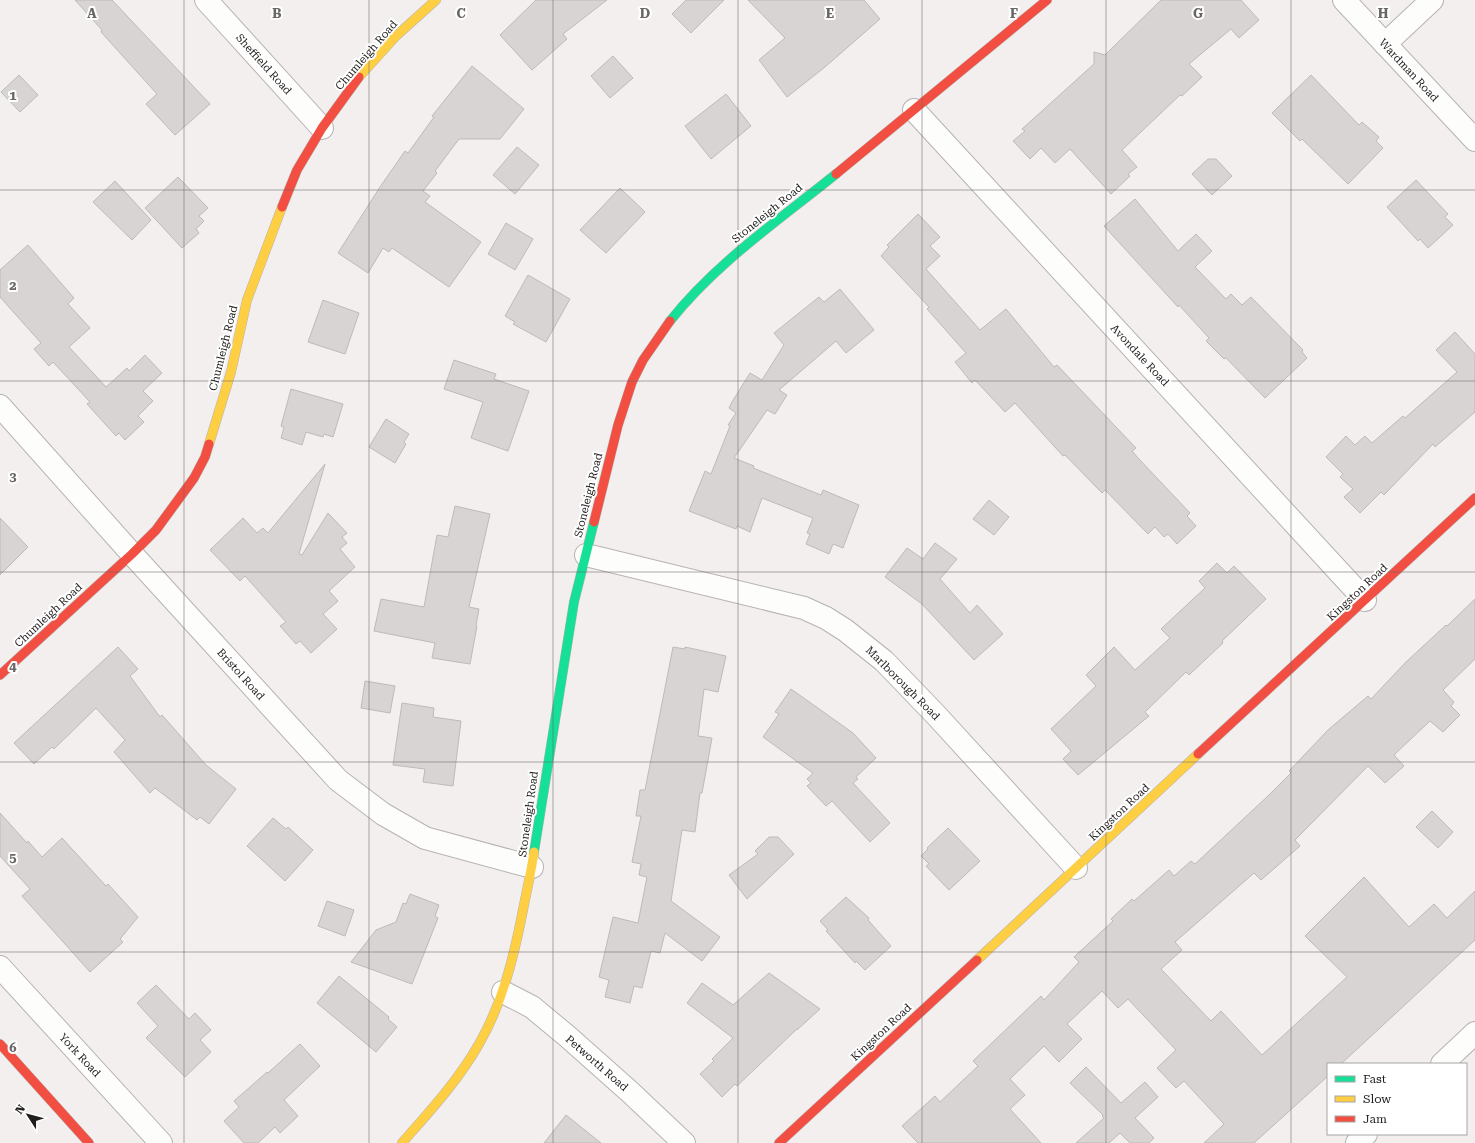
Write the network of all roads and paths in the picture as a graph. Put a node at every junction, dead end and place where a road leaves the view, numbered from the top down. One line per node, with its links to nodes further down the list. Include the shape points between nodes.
1 (206, 0): 8 (street, Sheffield Road)
2 (436, 0): 8 (street, Chumleigh Road, via 396,36 357,80)
3 (1047, 0): 7 (street, Stoneleigh Road)
4 (1344, 0): 6 (street, Wardman Road)
5 (1432, 0): 6 (street)
6 (1385, 44): 9 (street, Wardman Road)
7 (914, 110): 13 (street, Stoneleigh Road, via 719,268 682,306 660,334 632,382 618,425); 14 (street, Avondale Road)
8 (322, 128): 12 (street, Chumleigh Road, via 297,170 247,300 231,372 205,457 177,503 156,530)
9 (1475, 140)
10 (0, 406): 12 (street, Bristol Road)
11 (1475, 498): 14 (street, Kingston Road)
12 (132, 554): 15 (street, Chumleigh Road); 16 (street, Bristol Road, via 338,780 383,814 425,838)
13 (586, 555): 16 (street, Stoneleigh Road, via 564,658); 17 (street, Marlborough Road, via 804,608 845,630 884,661 936,714)
14 (1365, 600): 17 (street, Kingston Road)
15 (0, 675)
16 (532, 867): 19 (street, Stoneleigh Road, via 514,954)
17 (1076, 868): 28 (street, Kingston Road)
18 (0, 967): 25 (street, York Road)
19 (503, 992): 26 (street, Stoneleigh Road, via 479,1044 460,1073); 27 (street, Petworth Road, via 532,1007 567,1036)
20 (1475, 1033): 22 (street)
21 (0, 1044): 24 (street)
22 (1443, 1063)
23 (1365, 1135): 29 (street)
24 (89, 1143)
25 (161, 1143)
26 (402, 1143)
27 (684, 1143)
28 (779, 1143)
29 (1357, 1143)

